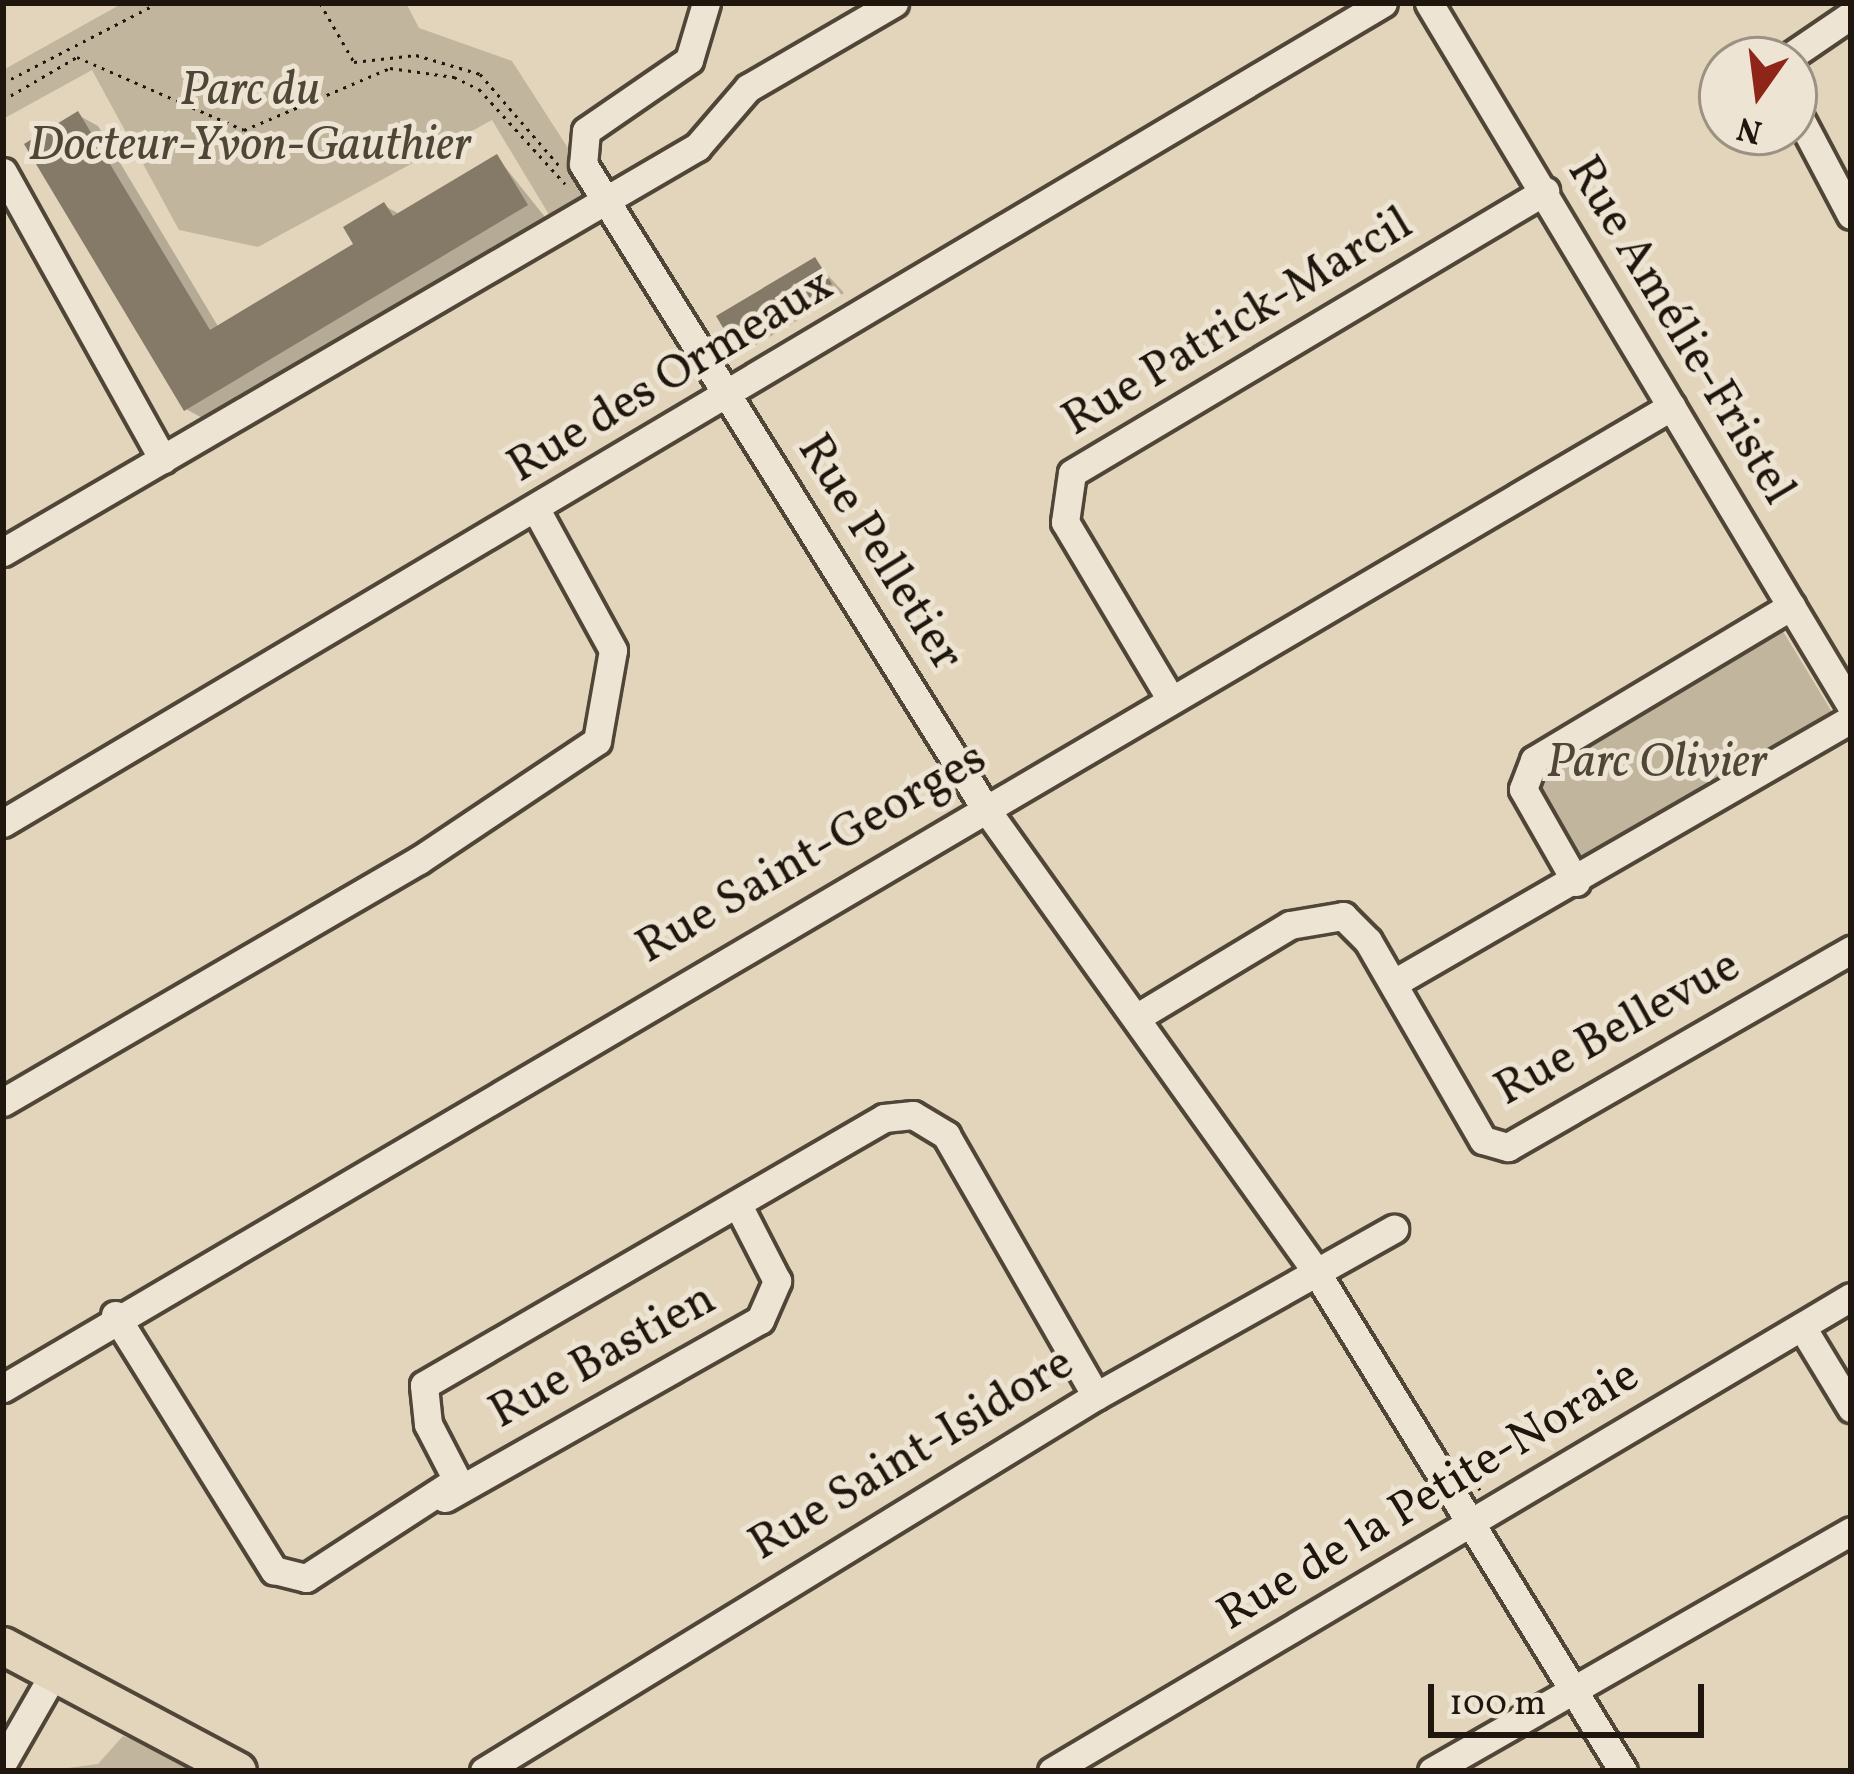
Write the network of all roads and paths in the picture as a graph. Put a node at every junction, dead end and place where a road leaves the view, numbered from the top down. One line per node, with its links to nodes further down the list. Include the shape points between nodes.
1 (158, 3): 9 (path)
2 (320, 3): 14 (path, via 353,62 416,55 480,74)
3 (706, 3): 14 (street, Rue Pelletier, via 689,60 586,131)
4 (894, 3): 14 (street, via 748,88 710,138)
5 (1383, 3): 16 (street, Rue des Ormeaux)
6 (1429, 3): 13 (street, Rue Amélie-Fristel)
7 (1851, 15): 8 (street)
8 (1818, 38)
9 (3, 82)
10 (3, 100): 14 (path, via 77,57 244,130 390,68 454,77 479,89 553,182)
11 (1818, 152): 15 (street)
12 (3, 172): 18 (street)
13 (1545, 191): 17 (street, Rue Amélie-Fristel); 22 (street, Rue Patrick-Marcil, via 1072,472 1064,522)
14 (591, 194): 16 (street, Rue Pelletier); 18 (street)
15 (1851, 215)
16 (727, 394): 19 (street, Rue des Ormeaux); 25 (street, Rue Pelletier)
17 (1672, 406): 21 (street, Rue Amélie-Fristel); 22 (street, Rue Saint-Georges)
18 (163, 460): 20 (street)
19 (537, 512): 26 (street, Rue des Ormeaux); 31 (street, via 613,650 597,740 419,860)
20 (3, 552)
21 (1791, 607): 23 (street, Rue Amélie-Fristel); 27 (street, via 1534,760 1523,789)
22 (1170, 698): 25 (street, Rue Saint-Georges)
23 (1851, 706)
24 (1851, 719): 27 (street)
25 (983, 805): 30 (street, Rue Pelletier); 36 (street, Rue Saint-Georges)
26 (3, 823)
27 (1576, 882): 29 (street)
28 (1851, 950): 29 (street, Rue Bellevue, via 1508,1147 1483,1141)
29 (1394, 982): 30 (street, Rue Bellevue, via 1355,924 1326,913)
30 (1139, 1016): 34 (street, Rue Pelletier)
31 (3, 1102)
32 (739, 1208): 39 (street, Rue Bastien, via 884,1118 913,1115 946,1135); 41 (street, Rue Bastien, via 424,1385 428,1424 457,1480); 41 (street, Rue Bastien, via 777,1281 760,1320)
33 (1394, 1229): 34 (street, Rue Saint-Isidore)
34 (1315, 1270): 39 (street, Rue Saint-Isidore); 42 (street, Rue Pelletier)
35 (1851, 1297): 37 (street, Rue de la Petite-Noraie)
36 (115, 1315): 38 (street, Rue Saint-Georges); 41 (street, Rue Bastien, via 274,1570 306,1578)
37 (1802, 1327): 40 (street); 42 (street, Rue de la Petite-Noraie)
38 (3, 1388)
39 (1096, 1396): 49 (street, Rue Saint-Isidore)
40 (1851, 1408)
41 (443, 1499)
42 (1478, 1522): 46 (street, Rue Pelletier); 50 (street, Rue de la Petite-Noraie)
43 (1851, 1531): 46 (street)
44 (3, 1646): 45 (main road)
45 (53, 1676): 47 (street); 48 (main road)
46 (1578, 1687): 51 (street); 52 (street, Rue Pelletier)
47 (3, 1762)
48 (238, 1771)
49 (484, 1771)
50 (1052, 1771)
51 (1432, 1771)
52 (1623, 1771)

